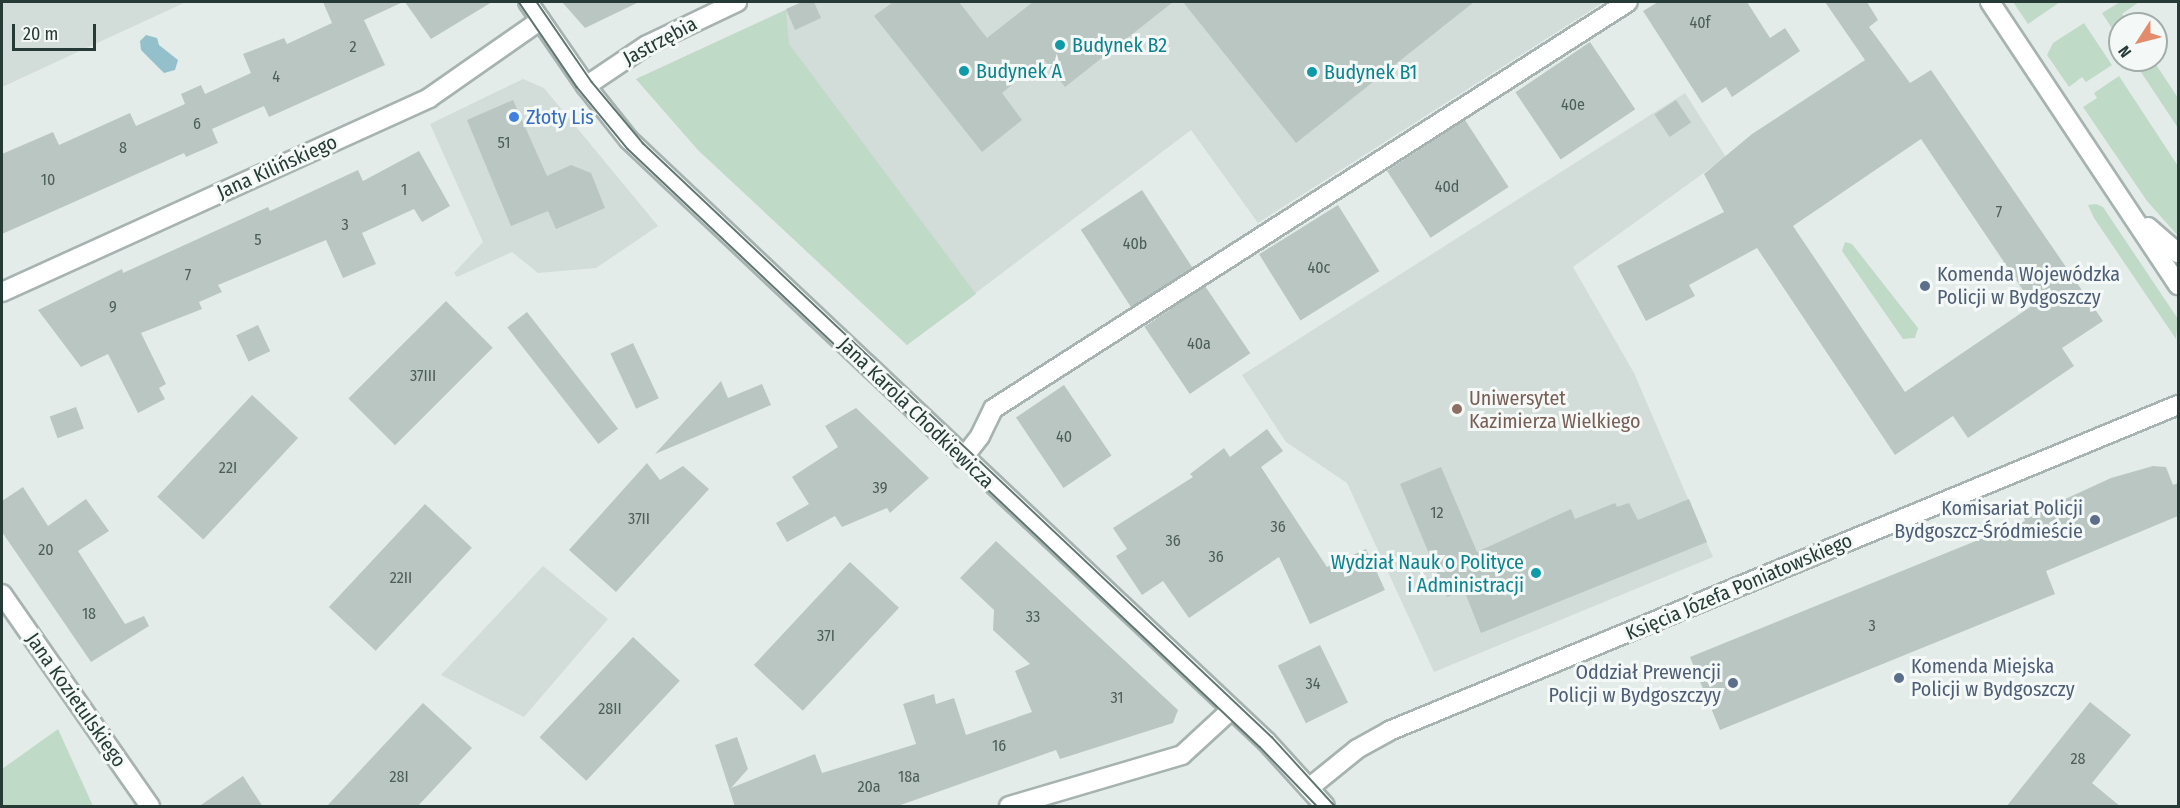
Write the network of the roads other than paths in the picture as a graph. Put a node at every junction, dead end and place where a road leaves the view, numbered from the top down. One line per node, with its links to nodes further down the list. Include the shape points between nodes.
1 (528, 2): 5 (street, Jana Karola Chodkiewicza)
2 (737, 2): 6 (street, Jastrzębia, via 647,45)
3 (1628, 2): 12 (street, via 993,409 981,436)
4 (1990, 2): 7 (street)
5 (541, 20): 6 (street, Jana Karola Chodkiewicza); 10 (street, Jana Kilińskiego, via 429,98)
6 (586, 86): 12 (street, Jana Karola Chodkiewicza, via 644,154)
7 (2132, 214): 8 (street); 9 (street)
8 (2178, 253)
9 (2178, 285)
10 (2, 292)
11 (2178, 405): 15 (street, Księcia Józefa Poniatowskiego, via 1389,731 1357,748)
12 (963, 458): 14 (street, Jana Karola Chodkiewicza)
13 (2, 594): 16 (street, Jana Kozietulskiego)
14 (1231, 710): 15 (street, Jana Karola Chodkiewicza); 17 (street, via 1182,755)
15 (1310, 788): 18 (street, Jana Karola Chodkiewicza)
16 (150, 807)
17 (1009, 807)
18 (1325, 807)

